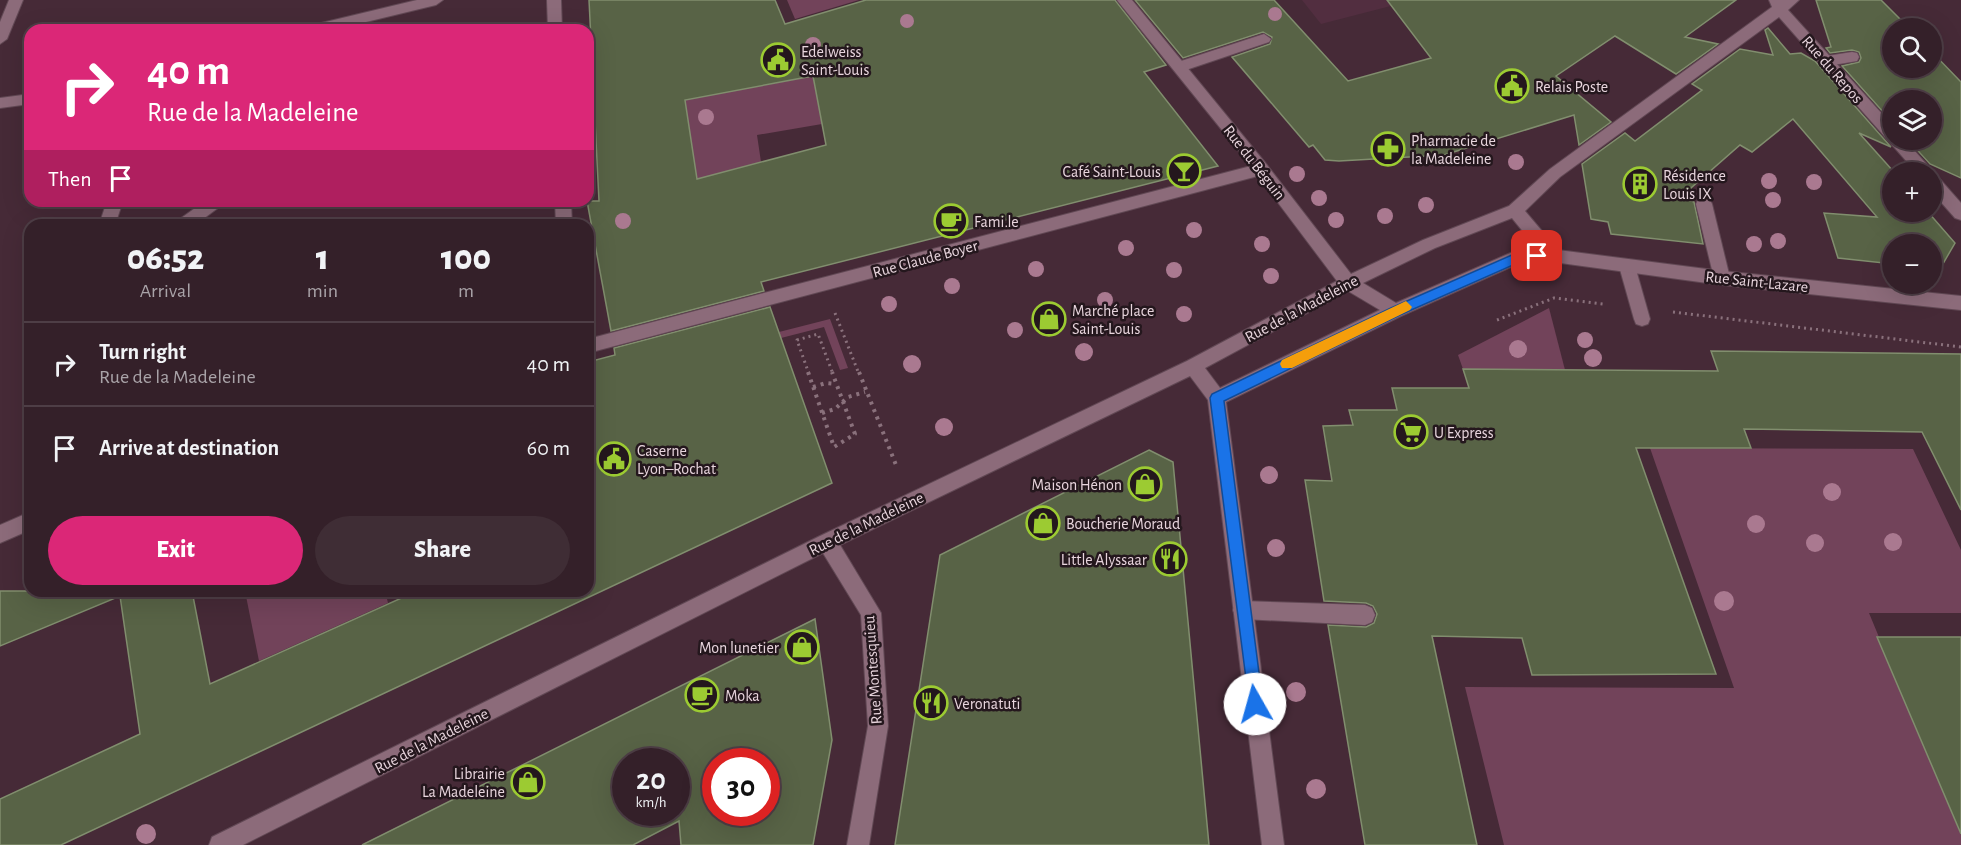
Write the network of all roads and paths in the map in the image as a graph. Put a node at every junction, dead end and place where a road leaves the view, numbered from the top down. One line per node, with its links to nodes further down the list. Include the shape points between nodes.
1 (16, 0): 8 (street)
2 (436, 0): 6 (street)
3 (554, 0): 7 (street)
4 (1124, 0): 12 (street, Rue du Béguin)
5 (1783, 3): 11 (street, Rue du Repos); 22 (street, Rue de la Madeleine, via 1555,173)
6 (338, 24)
7 (555, 24)
8 (0, 39)
9 (1264, 39): 12 (street)
10 (1852, 57): 11 (street)
11 (1827, 61): 15 (street, Rue du Repos)
12 (1180, 68): 18 (street, Rue du Béguin)
13 (24, 100): 14 (street)
14 (0, 103)
15 (1882, 124)
16 (1905, 150): 17 (street, Rue du Repos)
17 (1916, 162)
18 (1262, 169): 28 (street, Rue du Béguin); 34 (street, Rue Claude Boyer)
19 (1942, 192): 23 (street)
20 (1704, 204): 27 (street)
21 (208, 207): 24 (street)
22 (1515, 210): 25 (street); 28 (street, Rue de la Madeleine, via 1429,244)
23 (1961, 214)
24 (191, 219)
25 (1553, 256): 26 (street, Rue Saint-Lazare); 31 (street, via 1521,256)
26 (1627, 266): 27 (street, Rue Saint-Lazare); 32 (street)
27 (1722, 278): 29 (street, Rue Saint-Lazare)
28 (1348, 283): 31 (street, Rue du Béguin); 36 (street, Rue de la Madeleine)
29 (1961, 303)
30 (834, 309): 39 (path)
31 (1395, 311): 40 (street)
32 (1641, 313): 33 (path, via 1554,298); 35 (path)
33 (1497, 320)
34 (594, 344)
35 (1961, 347)
36 (1193, 366): 40 (street); 46 (street, Rue de la Madeleine)
37 (836, 384): 38 (path); 38 (path, via 818,334 796,340); 41 (path)
38 (813, 387): 42 (path)
39 (865, 392): 41 (path); 43 (path)
40 (1217, 398): 47 (street)
41 (843, 402): 42 (path); 42 (path, via 855,434 834,447)
42 (822, 413)
43 (896, 465)
44 (24, 524): 45 (street)
45 (0, 534)
46 (827, 542): 49 (street, Rue de la Madeleine); 50 (street, Rue Montesquieu, via 871,613 878,726)
47 (1244, 610): 48 (street); 51 (street)
48 (1365, 615)
49 (220, 845)
50 (858, 845)
51 (1273, 845)

